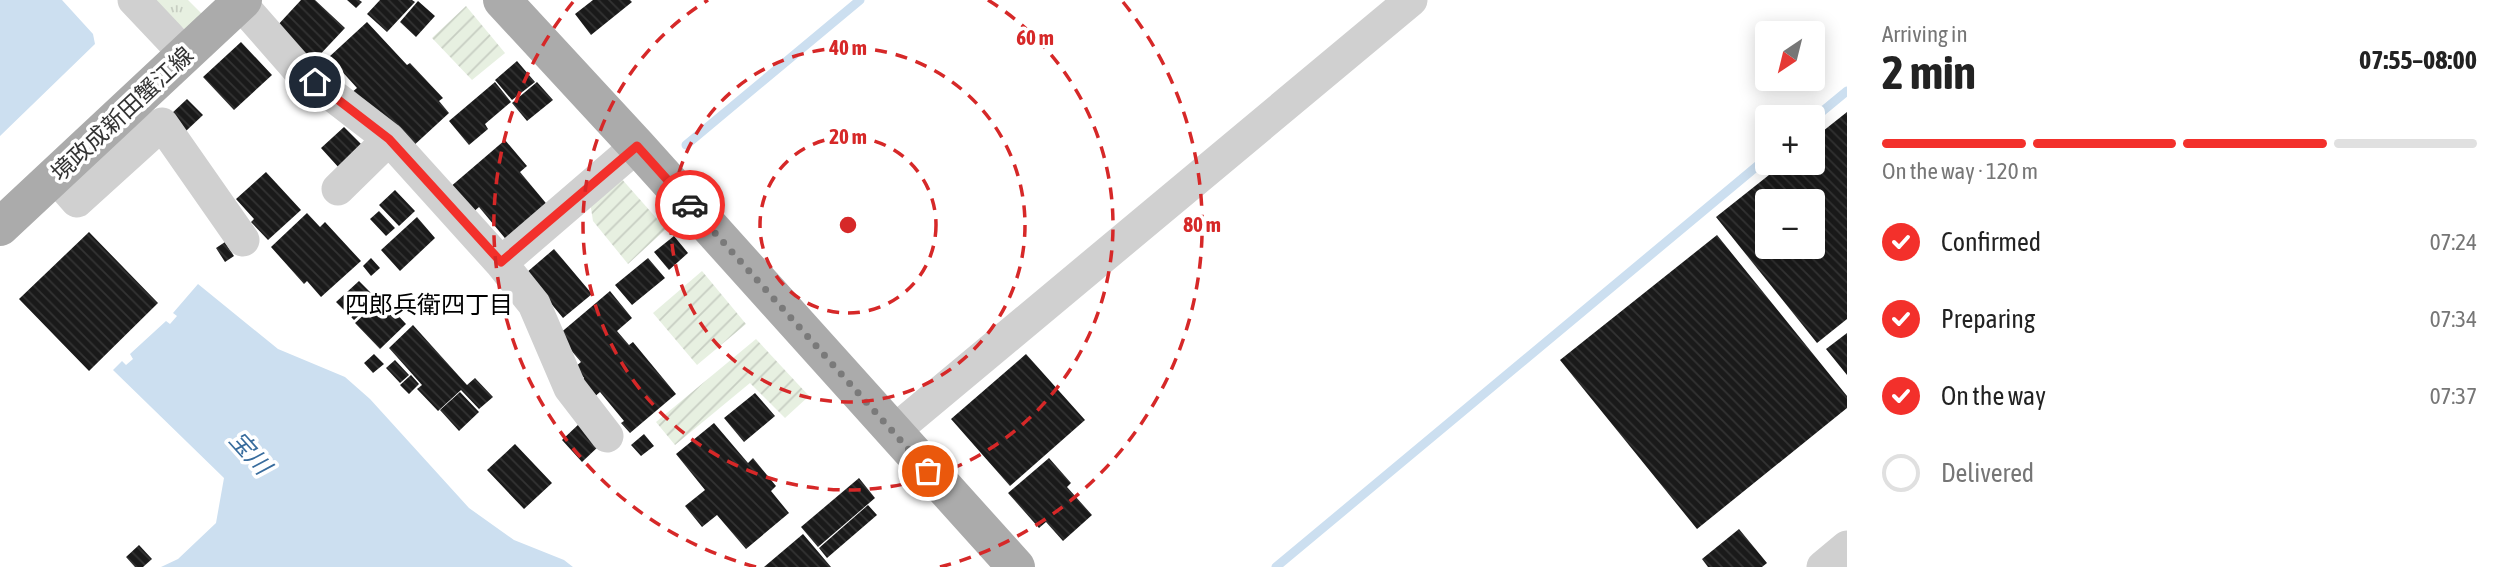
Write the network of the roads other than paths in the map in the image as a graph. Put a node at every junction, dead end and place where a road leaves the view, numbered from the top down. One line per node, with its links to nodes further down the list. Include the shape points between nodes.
1 (134, 0): 5 (street)
2 (502, 0): 7 (main road)
3 (1411, 0): 13 (street)
4 (241, 1): 5 (main road, 境政成新田蟹江線); 6 (street, via 297,68)
5 (186, 55): 8 (main road, 境政成新田蟹江線)
6 (389, 139): 9 (street); 12 (street)
7 (637, 146): 12 (street); 13 (main road)
8 (55, 176): 10 (main road, 境政成新田蟹江線); 11 (street, via 77,201 162,124)
9 (338, 189)
10 (0, 227)
11 (243, 240)
12 (501, 262): 14 (street, via 534,304 570,388)
13 (893, 432): 16 (main road)
14 (607, 436)
15 (1847, 547): 17 (street)
16 (1016, 567)
17 (1824, 567)

